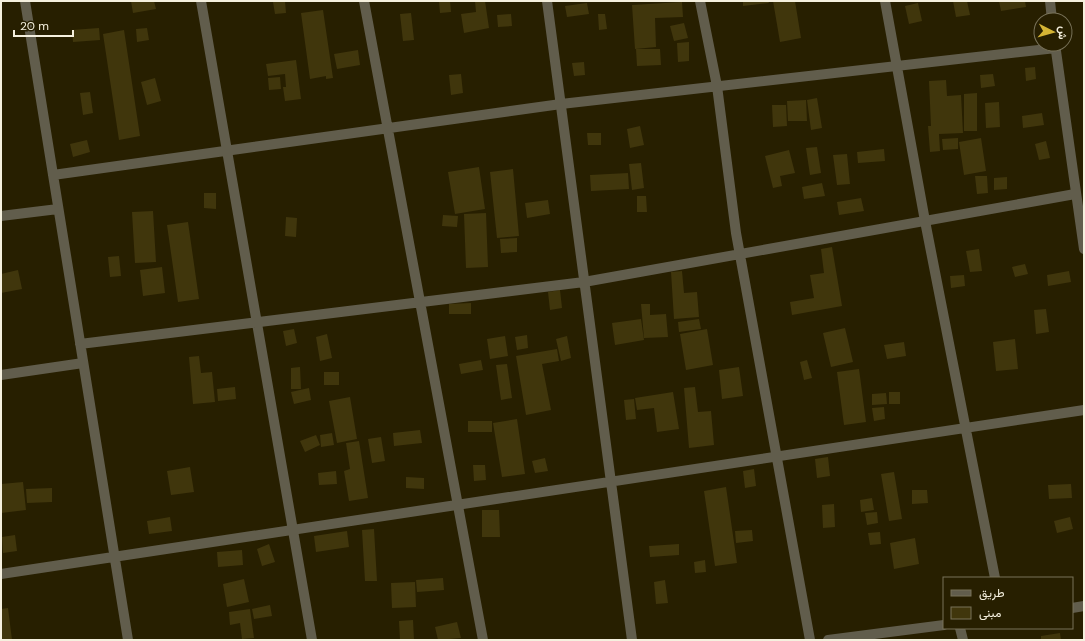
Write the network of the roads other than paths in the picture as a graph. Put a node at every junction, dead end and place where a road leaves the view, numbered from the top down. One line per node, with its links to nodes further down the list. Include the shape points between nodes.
1 (24, 1): 16 (street)
2 (201, 1): 15 (street)
3 (364, 1): 14 (street)
4 (547, 1): 13 (street)
5 (700, 1): 12 (street)
6 (885, 1): 11 (street)
7 (1050, 1): 8 (street)
8 (1051, 12)
9 (1033, 49): 11 (street)
10 (1057, 52): 17 (street)
11 (897, 66): 12 (street); 20 (street)
12 (717, 86): 13 (street); 22 (street)
13 (561, 104): 14 (street); 23 (street)
14 (388, 129): 15 (street); 24 (street)
15 (227, 151): 16 (street); 25 (street)
16 (53, 175): 18 (street)
17 (1075, 194): 20 (street); 21 (street)
18 (58, 209): 19 (street); 26 (street)
19 (1, 216)
20 (925, 221): 22 (street); 30 (street)
21 (1084, 249)
22 (740, 254): 23 (street); 31 (street)
23 (584, 282): 24 (street); 32 (street)
24 (420, 302): 25 (street); 33 (street)
25 (257, 323): 26 (street); 34 (street)
26 (80, 344): 27 (street)
27 (83, 363): 28 (street); 35 (street)
28 (1, 375)
29 (1084, 410): 30 (street)
30 (966, 428): 31 (street); 37 (street)
31 (777, 456): 32 (street); 46 (street)
32 (610, 482): 33 (street); 45 (street)
33 (458, 505): 34 (street); 44 (street)
34 (293, 530): 35 (street); 43 (street)
35 (115, 557): 36 (street); 42 (street)
36 (1, 574)
37 (995, 577)
38 (1084, 606): 39 (street)
39 (1073, 608)
40 (943, 625): 47 (street)
41 (960, 629): 48 (street)
42 (128, 640)
43 (312, 640)
44 (483, 640)
45 (632, 640)
46 (810, 640)
47 (828, 640)
48 (963, 640)

